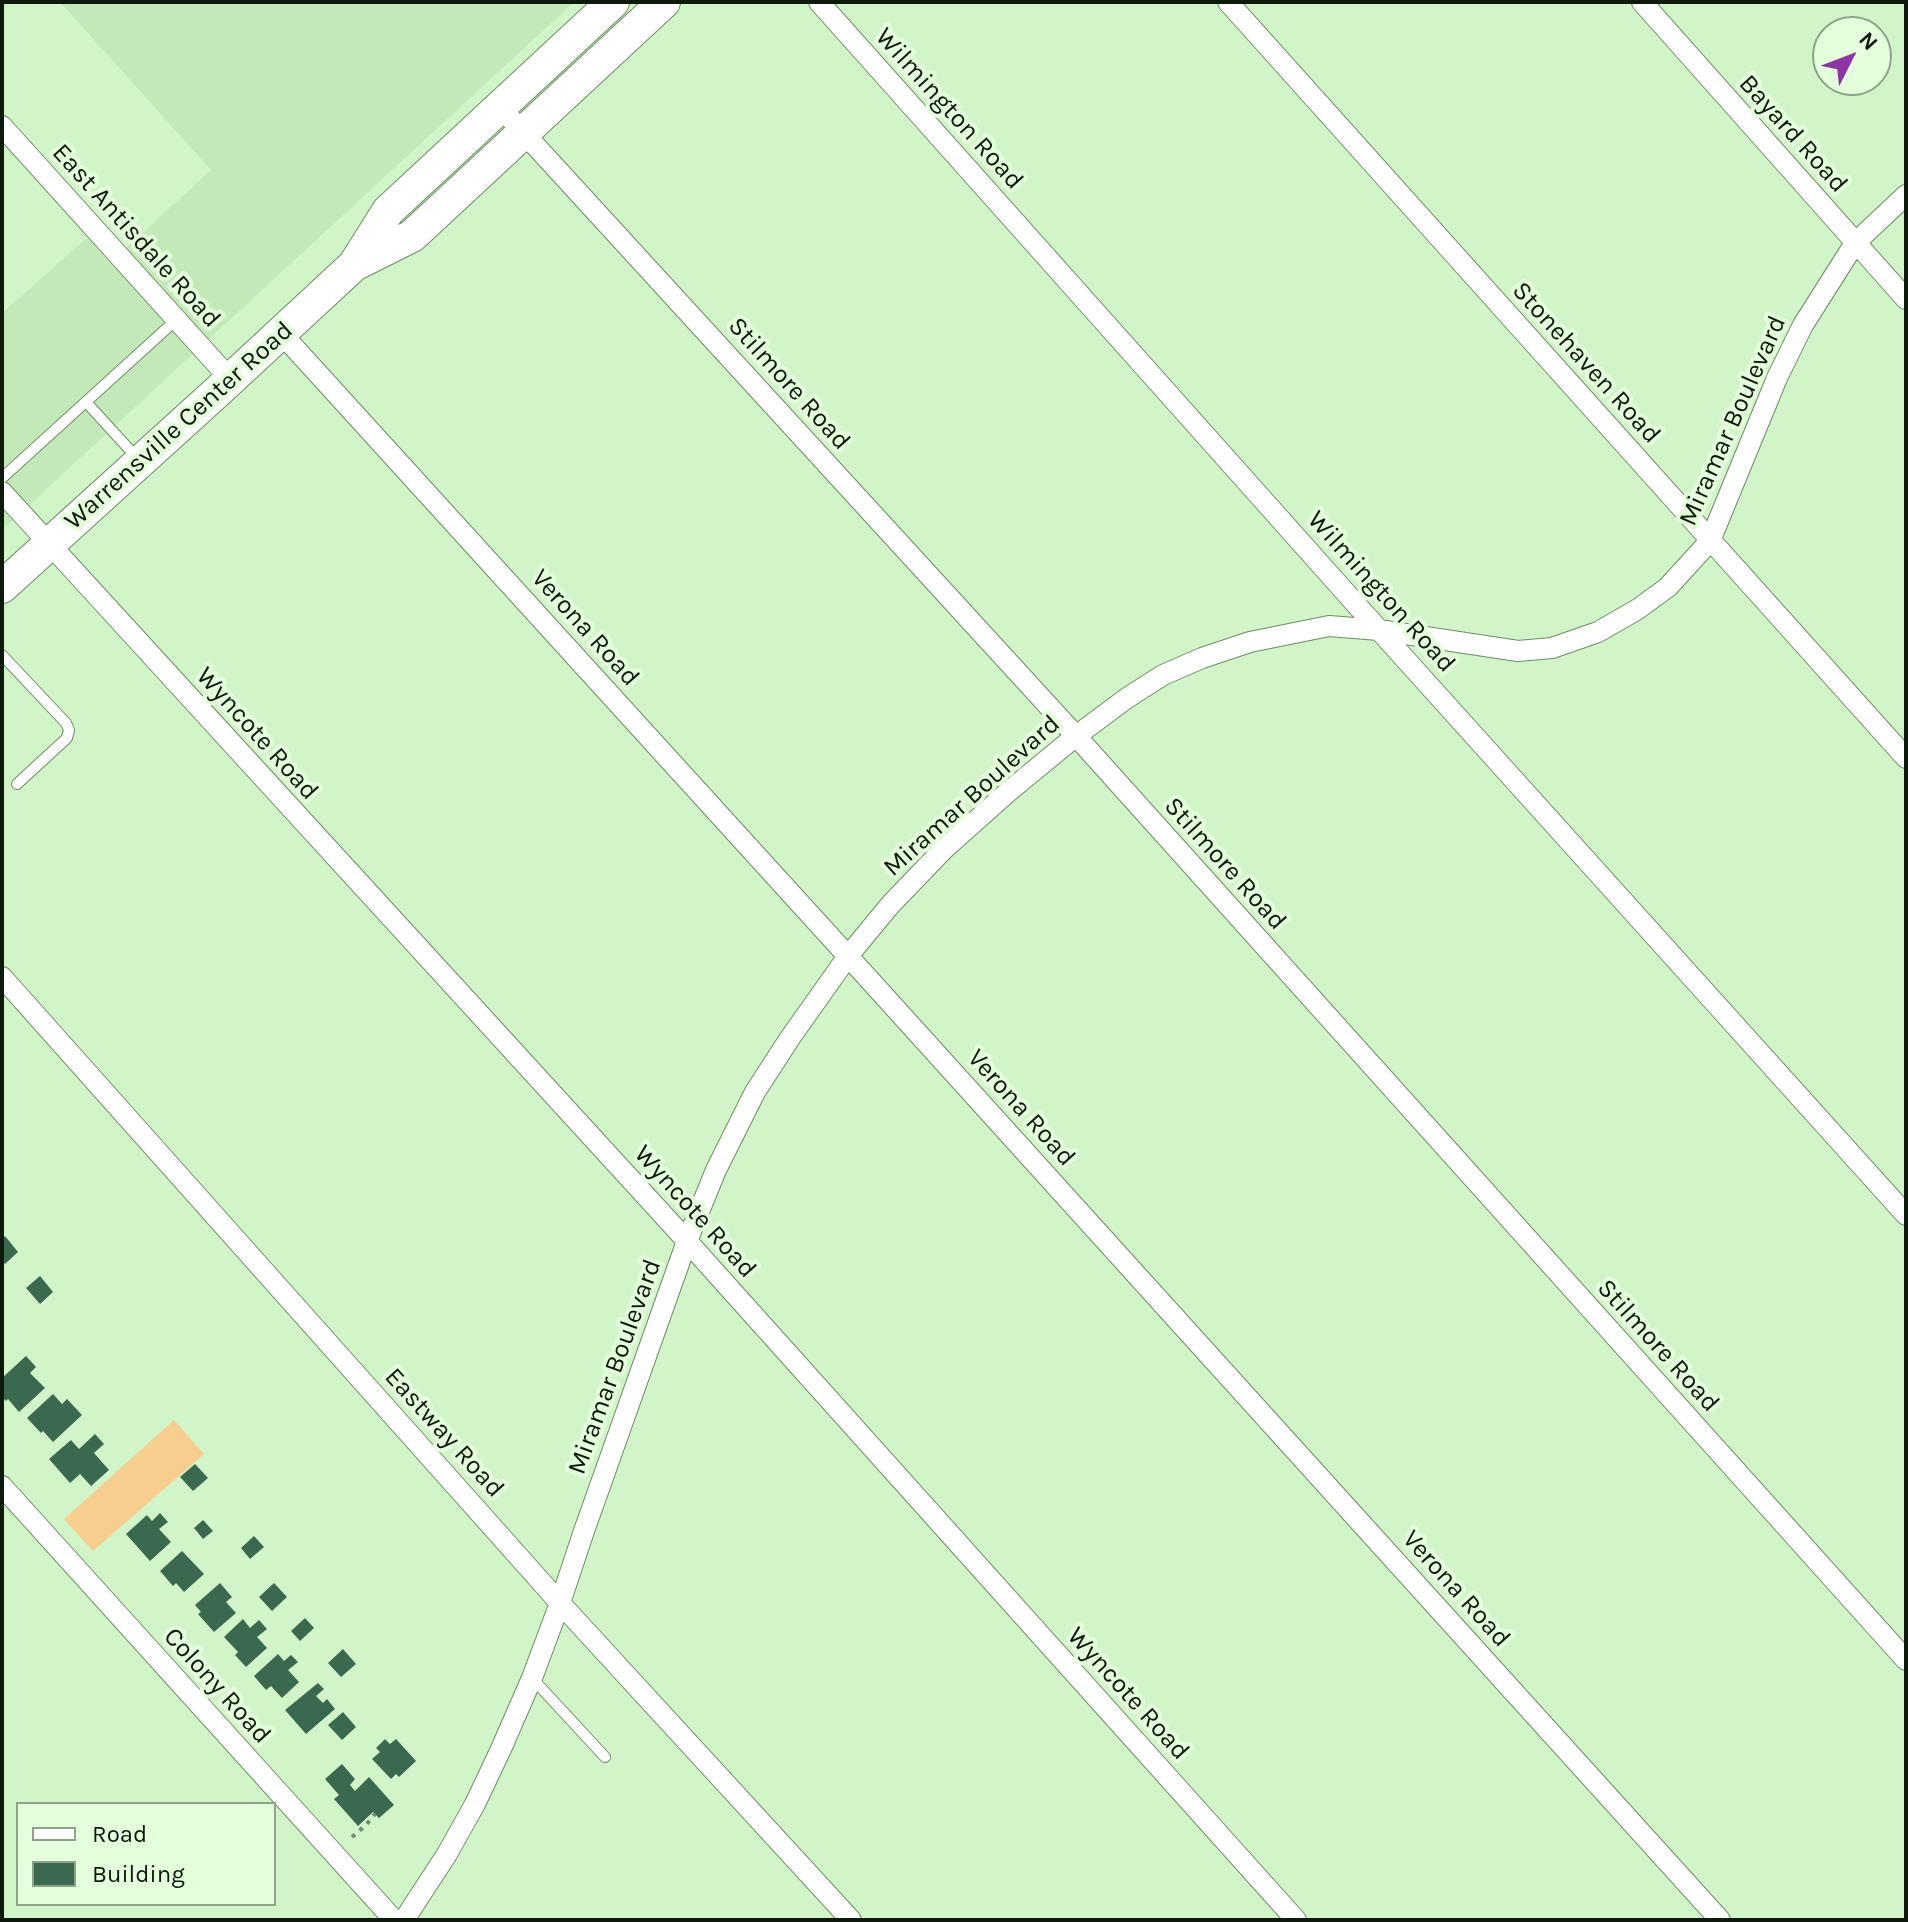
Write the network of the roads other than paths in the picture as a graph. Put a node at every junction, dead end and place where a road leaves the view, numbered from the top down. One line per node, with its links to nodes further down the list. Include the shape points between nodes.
1 (613, 2): 6 (main road, Warrensville Center Road)
2 (664, 2): 8 (main road, Warrensville Center Road)
3 (819, 2): 23 (street, Wilmington Road)
4 (1228, 2): 20 (street, Stonehaven Road)
5 (1642, 2): 10 (street, Bayard Road)
6 (500, 107): 8 (street, Stilmore Road); 11 (main road, Warrensville Center Road, via 388,211)
7 (2, 126): 13 (street, East Antisdale Road)
8 (523, 132): 11 (main road, Warrensville Center Road, via 412,236); 25 (street, Stilmore Road)
9 (1906, 195): 10 (street, Miramar Boulevard)
10 (1855, 243): 12 (street, Bayard Road); 20 (street, Miramar Boulevard, via 1803,325)
11 (347, 271): 14 (main road, Warrensville Center Road)
12 (1906, 299)
13 (176, 320): 15 (street, East Antisdale Road); 16 (lane)
14 (281, 333): 15 (main road, Warrensville Center Road); 28 (street, Verona Road)
15 (231, 380): 17 (main road, Warrensville Center Road)
16 (86, 402): 17 (lane); 18 (lane)
17 (141, 461): 21 (main road, Warrensville Center Road)
18 (2, 478)
19 (2, 492): 21 (street, Wyncote Road)
20 (1710, 541): 23 (street, Miramar Boulevard, via 1668,587 1638,609 1598,632 1552,648 1518,651); 26 (street, Stonehaven Road)
21 (49, 545): 22 (main road, Warrensville Center Road); 31 (street, Wyncote Road)
22 (2, 587)
23 (1379, 630): 25 (street, Miramar Boulevard, via 1329,626 1202,658 1163,675); 30 (street, Wilmington Road)
24 (2, 655): 27 (lane, via 69,730 67,738)
25 (1076, 736): 28 (street, Miramar Boulevard, via 944,849); 34 (street, Stilmore Road)
26 (1906, 758)
27 (17, 784)
28 (848, 956): 31 (street, Miramar Boulevard, via 755,1092); 41 (street, Verona Road)
29 (2, 977): 33 (street, Eastway Road)
30 (1906, 1215)
31 (687, 1241): 33 (street, Miramar Boulevard); 40 (street, Wyncote Road)
32 (2, 1486): 37 (street, Colony Road)
33 (560, 1603): 35 (street, Miramar Boulevard); 39 (street, Eastway Road)
34 (1906, 1660)
35 (532, 1678): 36 (lane); 38 (street, Miramar Boulevard, via 475,1804)
36 (605, 1757)
37 (394, 1920)
38 (404, 1920)
39 (851, 1920)
40 (1296, 1920)
41 (1720, 1920)

